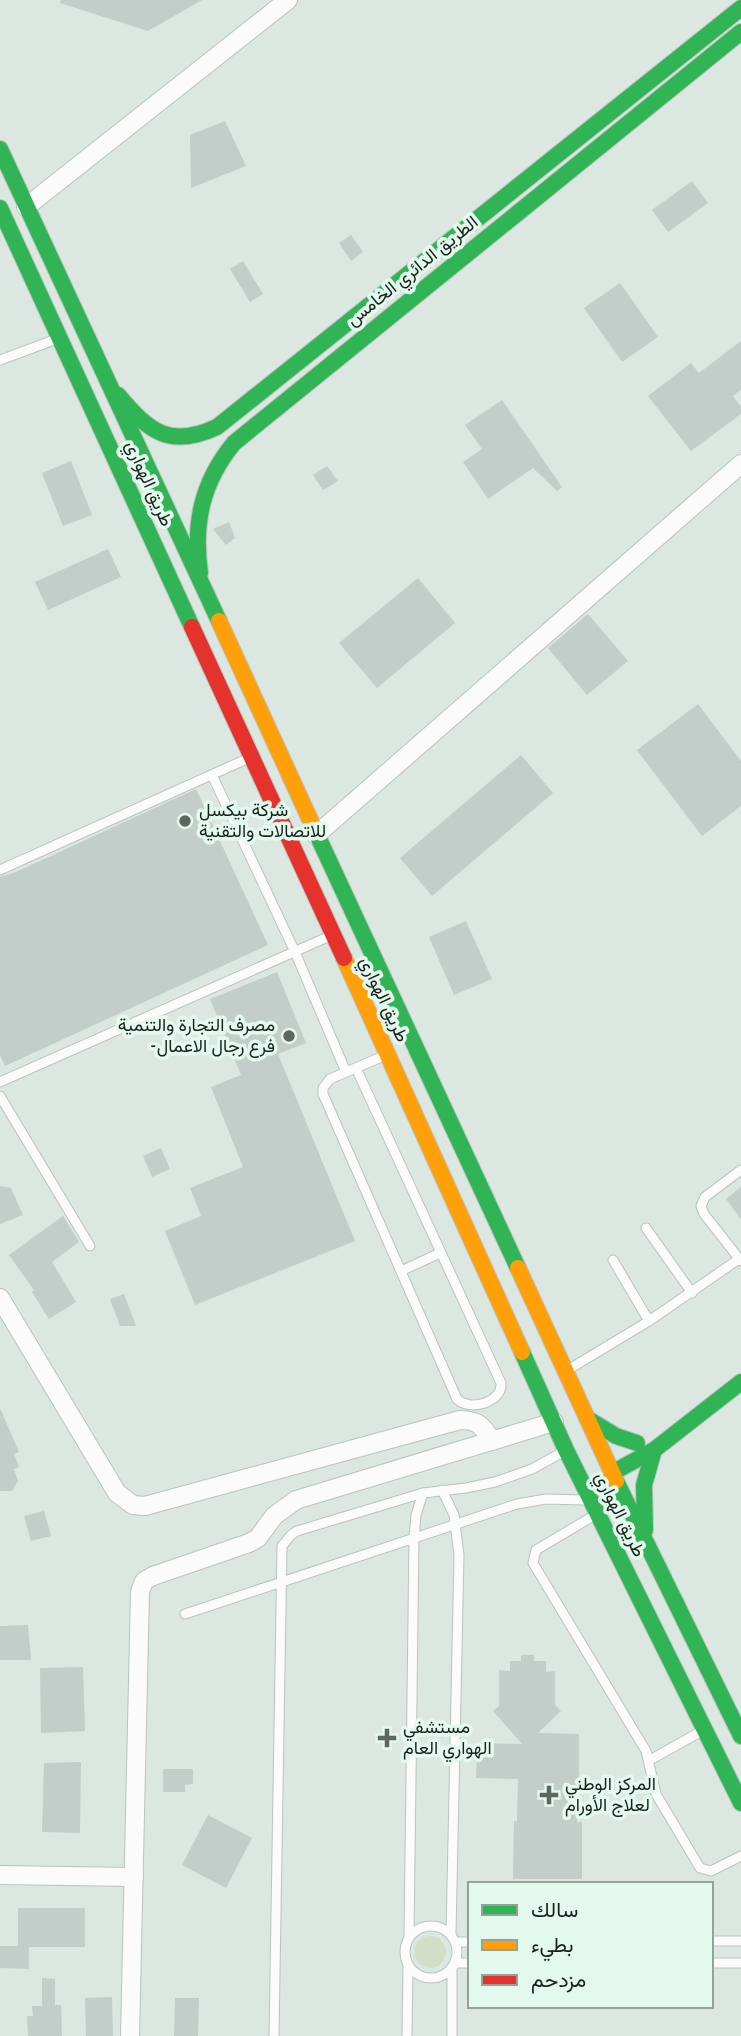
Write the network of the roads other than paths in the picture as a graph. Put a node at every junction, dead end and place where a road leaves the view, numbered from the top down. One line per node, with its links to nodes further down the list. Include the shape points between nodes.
1 (288, 0): 6 (street)
2 (741, 8): 9 (main road, الطريق الدائري الخامس, via 211,431 184,439 157,433)
3 (741, 32): 11 (main road, الطريق الدائري الخامس, via 229,449 206,485 197,520 197,556)
4 (0, 149): 6 (main road, طريق الهواري)
5 (0, 208): 7 (main road, طريق الهواري)
6 (26, 208): 9 (main road, طريق الهواري)
7 (60, 338): 8 (lane); 12 (main road, طريق الهواري)
8 (0, 360)
9 (108, 383): 11 (main road, طريق الهواري)
10 (741, 464): 14 (street)
11 (206, 591): 14 (main road, طريق الهواري)
12 (251, 757): 13 (lane); 16 (main road, طريق الهواري)
13 (212, 775): 15 (lane); 17 (lane)
14 (316, 835): 18 (main road, طريق الهواري)
15 (0, 870)
16 (331, 935): 17 (lane); 19 (main road, طريق الهواري)
17 (295, 952): 22 (lane); 23 (lane)
18 (377, 967): 19 (main road); 35 (main road, طريق الهواري)
19 (352, 978): 20 (main road, طريق الهواري)
20 (388, 1054): 21 (lane); 38 (main road, طريق الهواري)
21 (356, 1068): 22 (lane); 28 (lane)
22 (346, 1072): 31 (lane, via 326,1083 323,1094)
23 (0, 1082)
24 (0, 1096): 27 (lane)
25 (741, 1170): 29 (lane, via 705,1197 701,1206)
26 (646, 1228): 32 (lane)
27 (90, 1246)
28 (440, 1253): 31 (lane); 31 (lane, via 501,1383 497,1396 469,1407 457,1399)
29 (740, 1260): 32 (lane)
30 (613, 1261): 34 (lane)
31 (401, 1270)
32 (692, 1293): 34 (lane)
33 (0, 1298): 39 (street, via 117,1493 133,1505 145,1506 460,1420 483,1425)
34 (649, 1321): 35 (lane)
35 (566, 1371): 37 (main road, طريق الهواري)
36 (741, 1382): 41 (main road)
37 (588, 1419): 40 (main road); 43 (main road, طريق الهواري)
38 (554, 1422): 39 (street); 42 (main road, طريق الهواري)
39 (492, 1441): 59 (street, via 296,1500 249,1544 144,1581 140,1592)
40 (637, 1443): 41 (main road); 43 (main road)
41 (659, 1444): 44 (main road); 50 (main road, via 644,1485)
42 (566, 1450): 45 (lane, via 514,1476 476,1487); 47 (main road, طريق الهواري)
43 (605, 1455): 44 (main road, طريق الهواري)
44 (612, 1472): 50 (main road, طريق الهواري)
45 (442, 1490): 46 (lane); 48 (lane)
46 (423, 1493): 49 (lane); 51 (lane, via 291,1535 282,1546)
47 (593, 1507): 48 (lane, via 560,1498 531,1501); 53 (main road, طريق الهواري); 55 (lane, via 536,1550 533,1563)
48 (457, 1524): 49 (lane); 61 (lane)
49 (414, 1538): 51 (lane); 60 (lane)
50 (646, 1545): 54 (main road, طريق الهواري)
51 (280, 1583): 52 (lane); 71 (lane)
52 (185, 1614)
53 (704, 1730): 55 (lane); 56 (main road, طريق الهواري)
54 (741, 1736)
55 (650, 1760): 57 (lane, via 656,1794 700,1868 711,1871)
56 (741, 1803)
57 (741, 1856)
58 (0, 1875): 59 (street)
59 (134, 1877): 70 (street)
60 (409, 1937): 61 (lane, via 425,1926 434,1926); 68 (lane, via 404,1956)
61 (453, 1938): 64 (lane); 69 (lane, via 458,1952)
62 (713, 1941): 63 (lane)
63 (741, 1941)
64 (468, 1942)
65 (468, 1963): 69 (lane)
66 (713, 1963): 67 (lane)
67 (741, 1963)
68 (408, 1965): 69 (lane, via 424,1978 434,1979); 72 (lane)
69 (454, 1965): 73 (lane)
70 (130, 2036)
71 (274, 2036)
72 (407, 2036)
73 (452, 2036)

